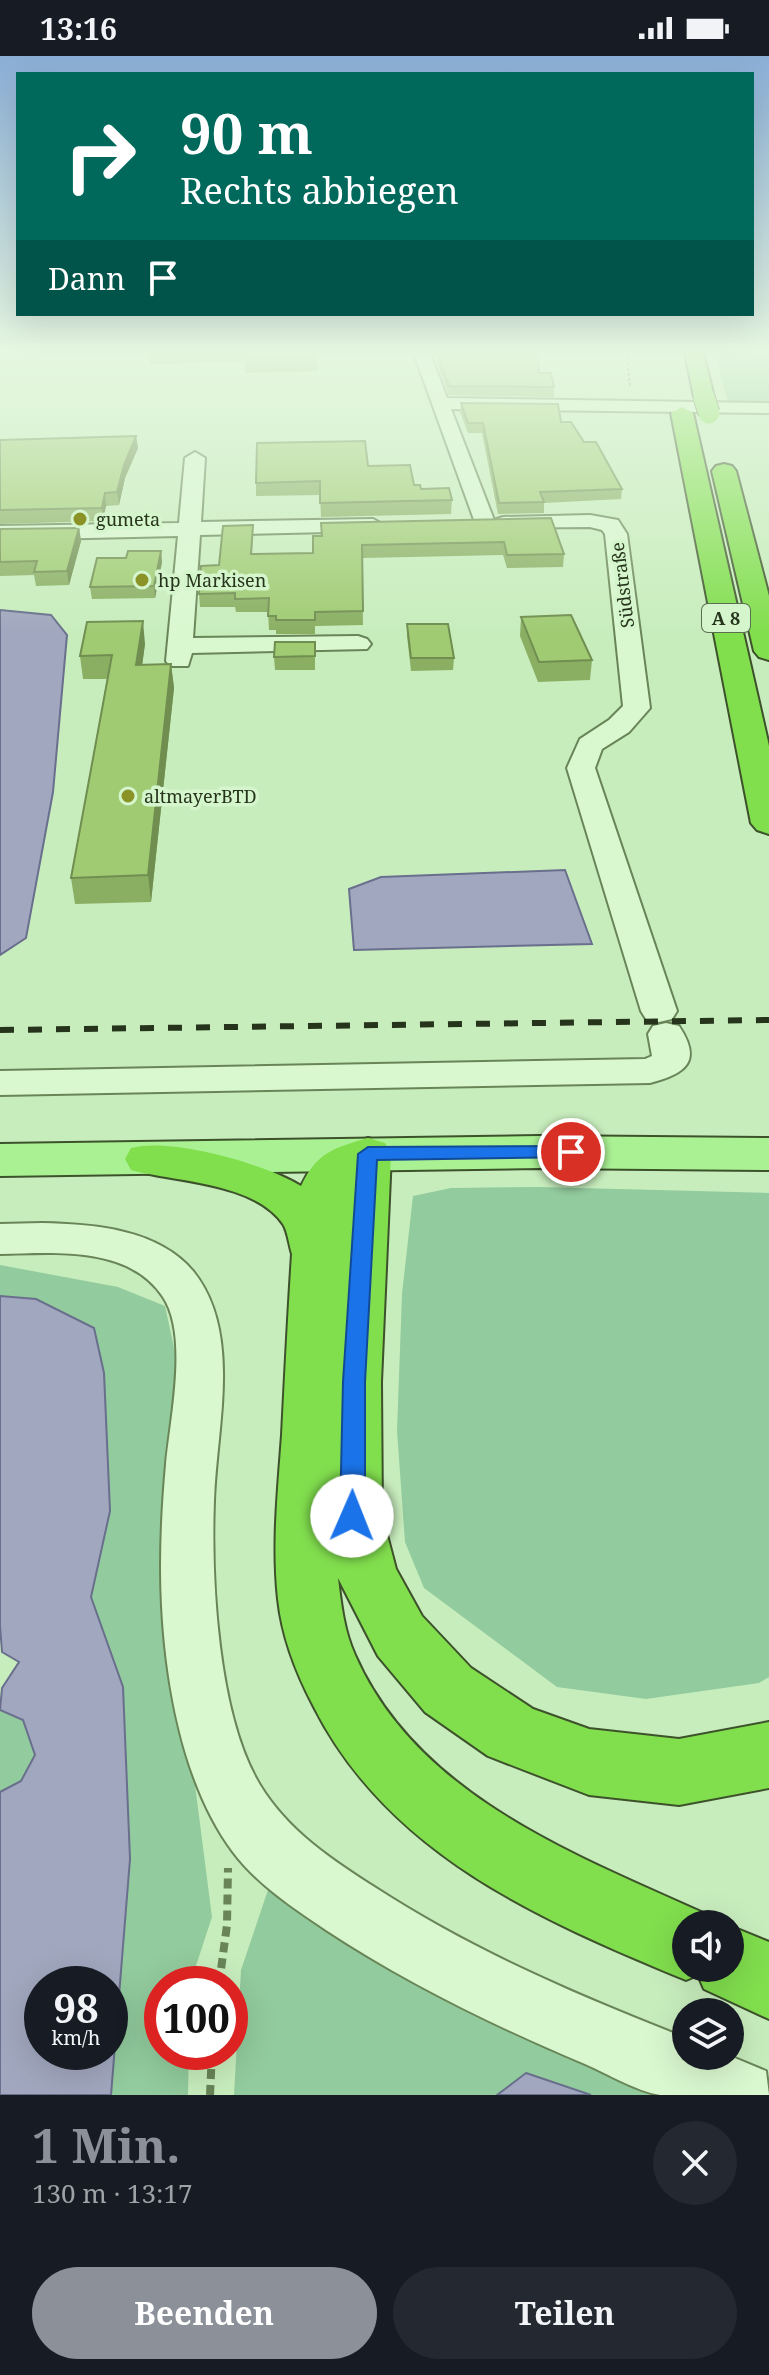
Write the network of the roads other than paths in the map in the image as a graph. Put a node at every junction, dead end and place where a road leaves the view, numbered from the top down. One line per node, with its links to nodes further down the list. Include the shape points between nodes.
1 (455, 443): 5 (street)
2 (698, 443): 12 (highway, A 8)
3 (703, 443): 11 (highway, A 8)
4 (195, 458): 8 (street)
5 (485, 523): 6 (street, Südstraße); 13 (street, Südstraße, via 590,521 610,525 616,534 637,708 590,745 581,768 672,1052 670,1063 650,1071)
6 (454, 524)
7 (391, 525): 8 (street)
8 (187, 529): 9 (street); 10 (street, via 179,653)
9 (0, 533)
10 (358, 644)
11 (769, 651)
12 (769, 823)
13 (0, 1083)
14 (368, 1154): 15 (main road); 16 (main road); 19 (highway, via 330,1171 320,1200); 20 (highway, via 352,1516 367,1575 400,1636 448,1690 512,1733 589,1762 679,1772)
15 (750, 1154)
16 (148, 1159): 17 (main road); 19 (highway, via 210,1170 270,1190 301,1213)
17 (0, 1160)
18 (0, 1239): 24 (street, via 67,1240 128,1249 164,1269 186,1297 196,1326 197,1352 188,1605 213,1743 253,1829 297,1872 420,1953 503,1995)
19 (317, 1253): 21 (highway, via 306,1577 322,1652 353,1717 406,1779 453,1822 528,1870)
20 (769, 1755)
21 (672, 1937)
22 (744, 1969): 23 (highway)
23 (769, 1981)
24 (742, 2095)

